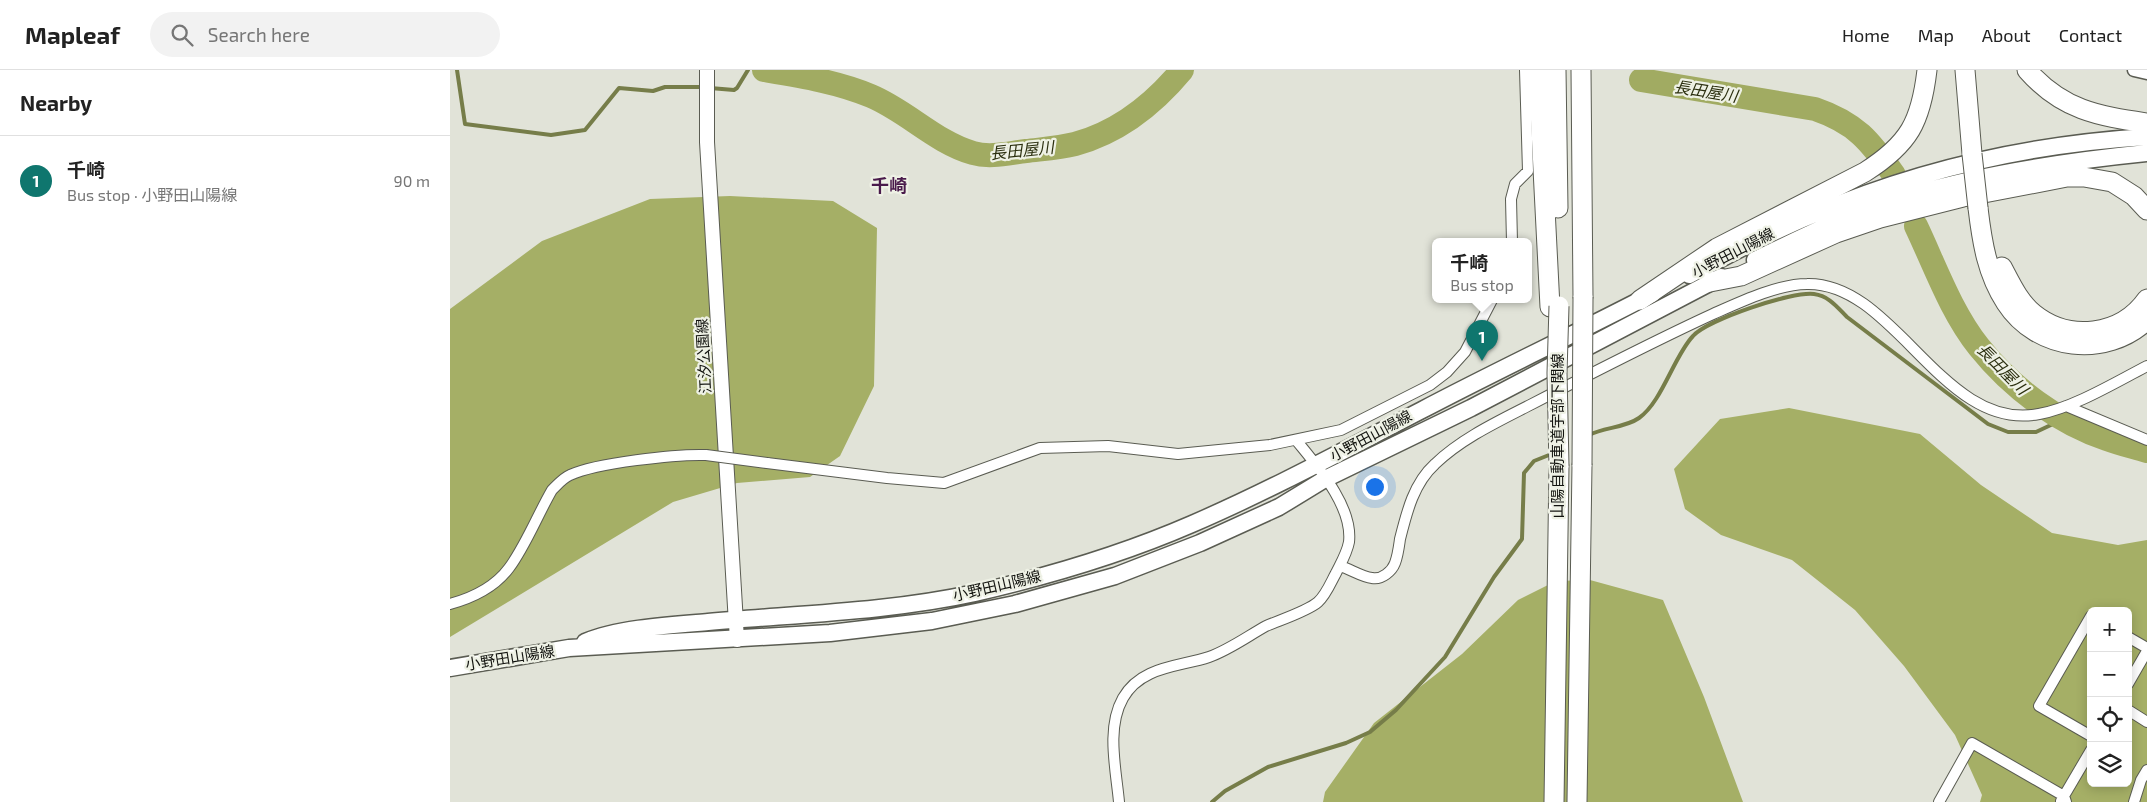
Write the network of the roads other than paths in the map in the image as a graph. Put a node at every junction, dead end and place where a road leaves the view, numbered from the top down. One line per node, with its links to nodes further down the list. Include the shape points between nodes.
1 (707, 70): 32 (main road, 江汐公園線, via 707,142)
2 (1525, 70): 18 (street, via 1528,171 1516,184 1510,199)
3 (1538, 70): 23 (highway)
4 (1556, 70): 23 (highway)
5 (1581, 70): 48 (highway, 山陽自動車道宇部下関線, bridge, via 1583,297)
6 (1927, 70): 20 (highway, via 1915,123 1888,157 1717,248)
7 (1965, 70): 14 (highway)
8 (1976, 70): 14 (highway)
9 (2027, 70): 12 (highway, via 2040,84 2078,108 2100,116)
10 (2134, 70): 11 (street)
11 (2147, 73)
12 (2147, 123)
13 (2147, 137): 20 (main road, 小野田山陽線, via 2022,152 1906,180 1812,215)
14 (1978, 152): 16 (highway, bridge)
15 (2147, 153): 19 (main road, 小野田山陽線, via 2026,168 1908,196 1786,245)
16 (1983, 206): 21 (highway, via 2002,267 2020,300 2049,324 2078,332 2102,331 2130,318); 24 (highway, via 1985,257 1990,272 2006,304 2030,328 2061,343 2093,345 2118,339)
17 (2147, 210): 19 (highway, via 2134,196 2112,182 2067,176 1880,218 1836,233 1741,276)
18 (1512, 238)
19 (1710, 282): 29 (main road, 小野田山陽線, via 1471,408)
20 (1640, 300): 29 (main road, 小野田山陽線, via 1423,409)
21 (2147, 300)
22 (1490, 303): 27 (street, via 1465,352 1430,385 1341,430)
23 (1555, 307): 47 (highway, 山陽自動車道宇部下関線, bridge, via 1558,466)
24 (2147, 320)
25 (2147, 366): 26 (street)
26 (2066, 406): 28 (street); 30 (street, via 2038,415 2017,416 1987,408 1955,388 1883,320 1846,292 1810,284 1782,287 1716,313 1610,363 1452,450 1429,470 1417,488 1404,522 1395,564 1389,572 1372,578)
27 (1296, 440): 29 (street); 31 (street, bridge, via 1178,454 1108,446 1040,448 944,483 693,454 594,468 570,475 552,490 509,569 484,590)
28 (2147, 440)
29 (1320, 472): 30 (street, via 1348,521 1349,542); 32 (main road, 小野田山陽線, via 1191,525 1052,573 972,593 908,604); 34 (main road, 小野田山陽線, via 1279,507 1116,576 1015,604 932,620 830,633)
30 (1340, 566): 46 (street, via 1318,602 1210,656 1143,677 1131,688 1117,711 1113,731)
31 (450, 604)
32 (736, 619): 34 (main road, 江汐公園線); 36 (main road, 小野田山陽線, via 597,636)
33 (2087, 623): 42 (street, via 2039,706)
34 (737, 640): 36 (main road, 小野田山陽線)
35 (2132, 640): 37 (street)
36 (569, 648): 38 (main road, 小野田山陽線)
37 (2147, 650): 39 (street)
38 (450, 668)
39 (2132, 677)
40 (2132, 713): 41 (street)
41 (2147, 722)
42 (2087, 734)
43 (2087, 757): 45 (street)
44 (2147, 770): 50 (street)
45 (2064, 800): 49 (street, via 1972,744)
46 (1119, 802)
47 (1554, 802)
48 (1577, 802)
49 (1939, 802)
50 (2134, 802)

